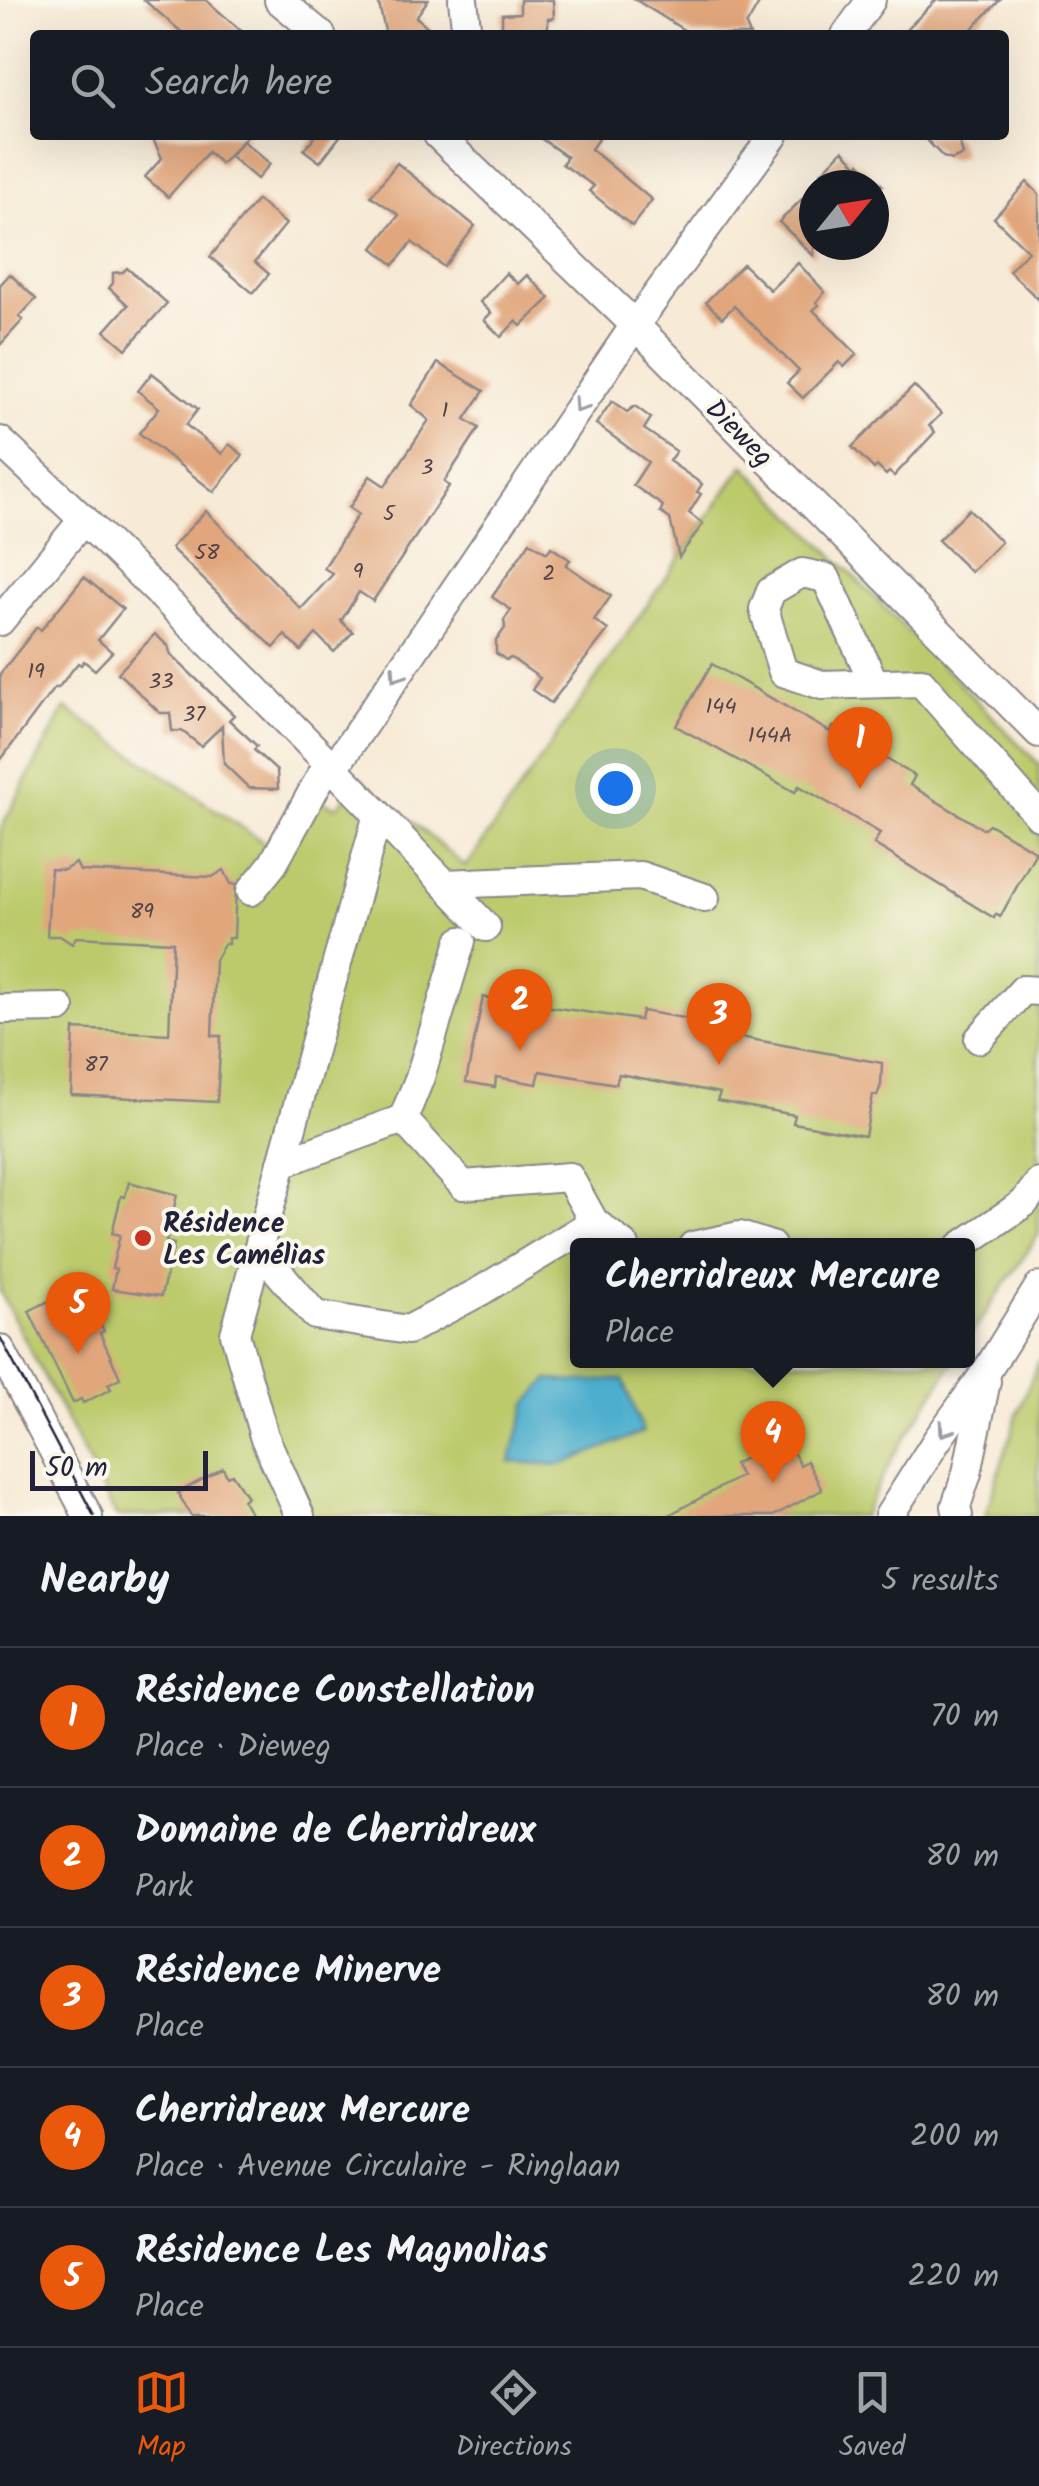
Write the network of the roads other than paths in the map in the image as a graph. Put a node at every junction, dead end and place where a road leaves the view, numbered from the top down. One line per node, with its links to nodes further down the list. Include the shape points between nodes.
1 (279, 0): 4 (street)
2 (463, 0): 5 (street)
3 (871, 0): 6 (street)
4 (314, 30)
5 (466, 30)
6 (850, 30)
7 (443, 140): 9 (street, Dieweg)
8 (770, 140): 9 (street)
9 (635, 325): 14 (street, Dieweg); 15 (street, one-way to 15)
10 (0, 441): 11 (street)
11 (84, 519): 12 (street); 15 (street)
12 (0, 621)
13 (874, 683): 13 (street, via 822,685 783,672 764,609 771,592 802,573 826,578); 17 (street, via 922,682)
14 (1039, 733)
15 (332, 765): 16 (street); 19 (street)
16 (378, 814): 18 (street); 28 (street)
17 (1039, 816)
18 (446, 884): 20 (street, via 640,876); 21 (street)
19 (251, 891)
20 (706, 898)
21 (486, 927)
22 (460, 941): 27 (street)
23 (1039, 991): 26 (street, via 1023,990)
24 (60, 1008): 25 (street)
25 (0, 1009)
26 (979, 1039)
27 (403, 1119): 28 (street); 30 (street, via 462,1185 569,1176)
28 (282, 1163): 33 (street)
29 (1039, 1182): 32 (street, via 1024,1203)
30 (594, 1222): 31 (street); 33 (street, via 408,1330 315,1316)
31 (615, 1238)
32 (973, 1238)
33 (259, 1249): 40 (street, via 235,1334 264,1436)
34 (1039, 1287): 36 (street)
35 (0, 1350): 39 (street)
36 (988, 1370): 37 (street, one-way to 37); 38 (street)
37 (898, 1505): 38 (street, via 930,1490)
38 (957, 1511)
39 (88, 1516)
40 (300, 1516)

